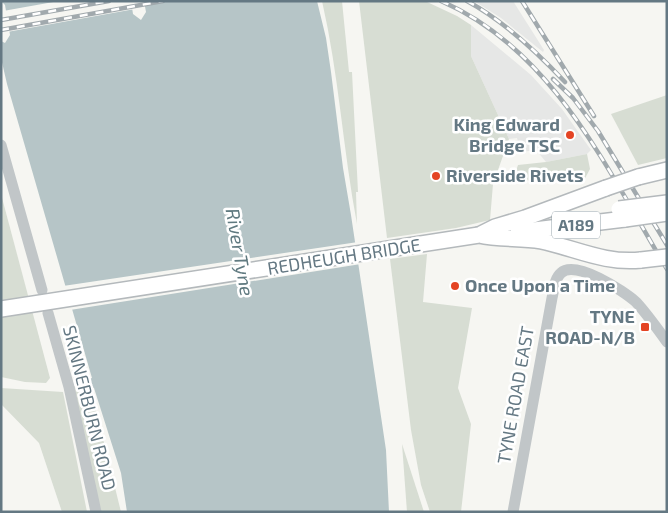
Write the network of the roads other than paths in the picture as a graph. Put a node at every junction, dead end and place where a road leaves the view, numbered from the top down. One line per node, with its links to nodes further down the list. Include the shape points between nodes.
1 (1, 145): 9 (street)
2 (667, 170): 6 (main road, bridge, via 606,188)
3 (667, 203): 5 (main road, A189, bridge)
4 (667, 213): 5 (main road, A189, bridge)
5 (622, 214): 6 (main road, A189)
6 (527, 228): 7 (main road, A189); 7 (main road, via 495,228); 7 (main road, via 496,239); 8 (main road, bridge, via 547,243 605,259 622,262)
7 (479, 235): 10 (main road, REDHEUGH BRIDGE / A189, bridge)
8 (667, 257)
9 (42, 290)
10 (1, 309)
11 (48, 313): 13 (street, SKINNERBURN ROAD, via 69,387)
12 (667, 342): 14 (street, TYNE ROAD EAST, via 636,302 611,284 580,270 561,273 555,285)
13 (96, 512)
14 (513, 512)

